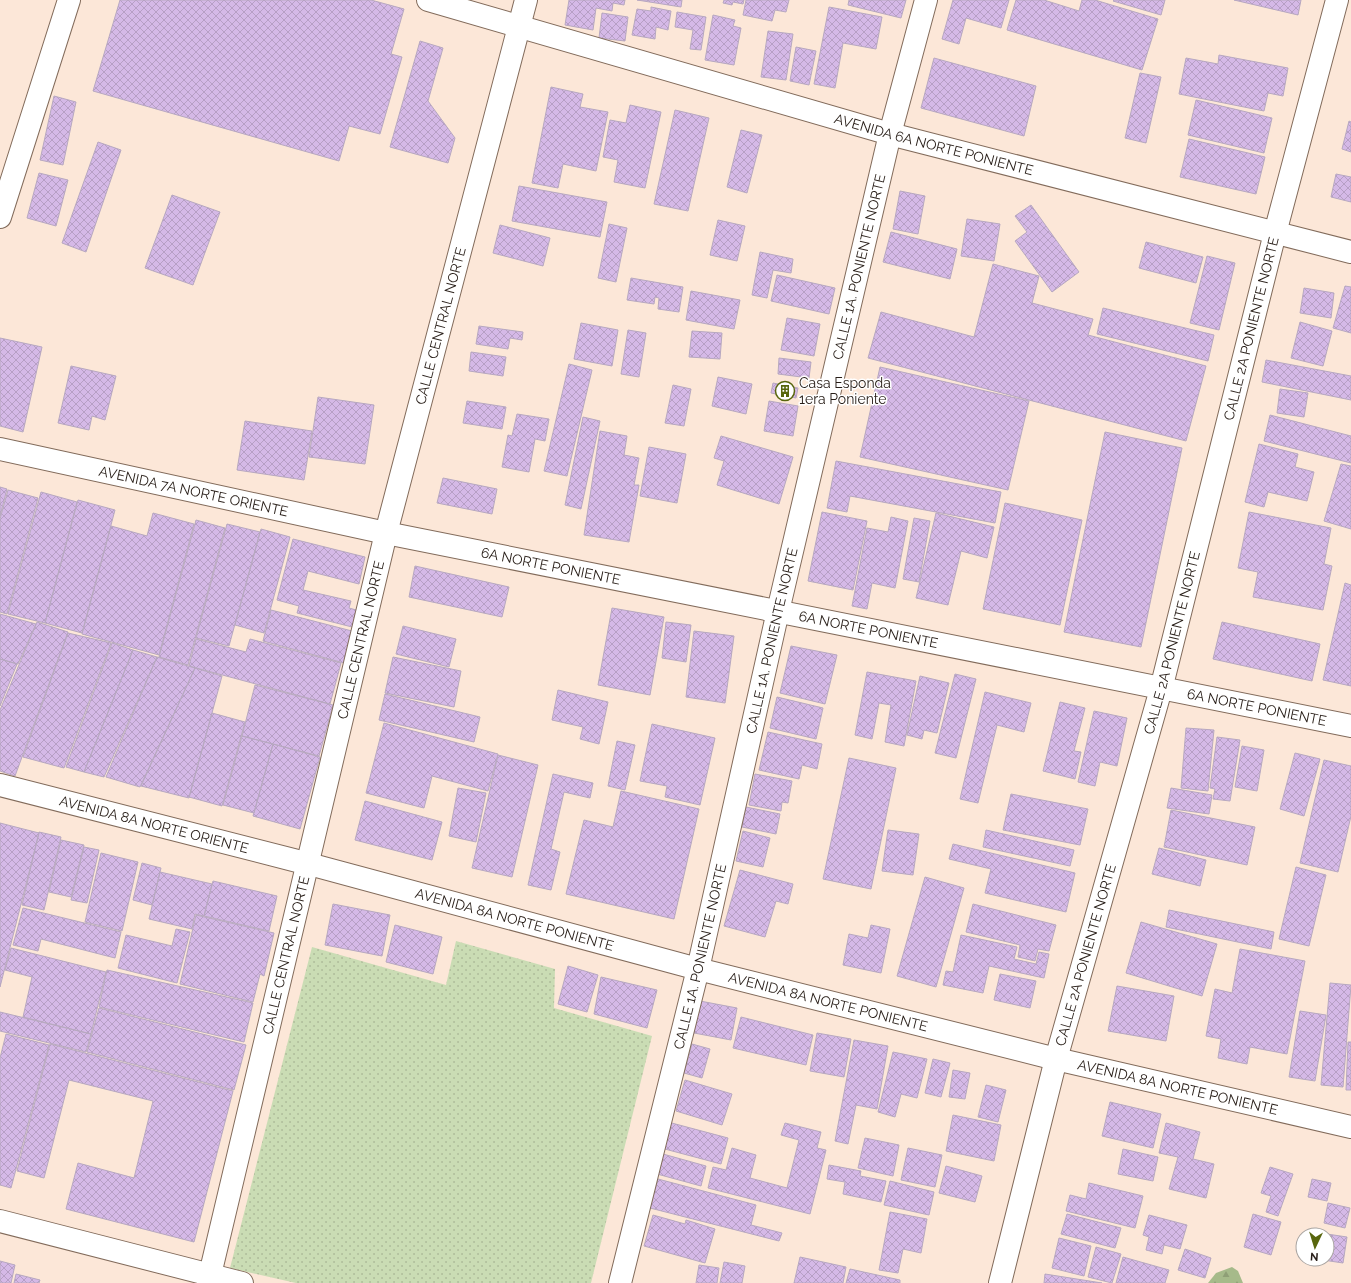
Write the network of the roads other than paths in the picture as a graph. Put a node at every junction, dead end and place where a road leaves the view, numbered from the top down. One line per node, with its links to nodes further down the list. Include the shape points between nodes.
1 (69, 0): 8 (street)
2 (428, 0): 6 (street, AVENIDA 6A NORTE PONIENTE)
3 (526, 0): 6 (street, CALLE CENTRAL NORTE)
4 (926, 0): 7 (street, CALLE 1A. PONIENTE NORTE)
5 (1337, 0): 9 (street, CALLE 2A PONIENTE NORTE)
6 (518, 26): 7 (street, AVENIDA 6A NORTE PONIENTE); 12 (street, CALLE CENTRAL NORTE)
7 (890, 134): 9 (street, AVENIDA 6A NORTE PONIENTE); 13 (street, CALLE 1A. PONIENTE NORTE)
8 (0, 217)
9 (1275, 233): 10 (street, AVENIDA 6A NORTE PONIENTE); 14 (street, CALLE 2A PONIENTE NORTE)
10 (1351, 252)
11 (0, 449): 12 (street, AVENIDA 7A NORTE ORIENTE)
12 (386, 533): 13 (street, 6A NORTE PONIENTE); 17 (street, CALLE CENTRAL NORTE)
13 (778, 611): 14 (street, 6A NORTE PONIENTE); 18 (street, CALLE 1A. PONIENTE NORTE)
14 (1161, 689): 15 (street, 6A NORTE PONIENTE); 19 (street, CALLE 2A PONIENTE NORTE)
15 (1351, 726)
16 (0, 785): 17 (street, AVENIDA 8A NORTE ORIENTE)
17 (309, 864): 18 (street, AVENIDA 8A NORTE PONIENTE); 22 (street, CALLE CENTRAL NORTE)
18 (698, 969): 19 (street, AVENIDA 8A NORTE PONIENTE); 24 (street, CALLE 1A. PONIENTE NORTE)
19 (1056, 1059): 20 (street, AVENIDA 8A NORTE PONIENTE); 25 (street, CALLE 2A PONIENTE NORTE)
20 (1351, 1127)
21 (0, 1221): 22 (street)
22 (209, 1279): 23 (street)
23 (242, 1283)
24 (620, 1283)
25 (1000, 1283)

